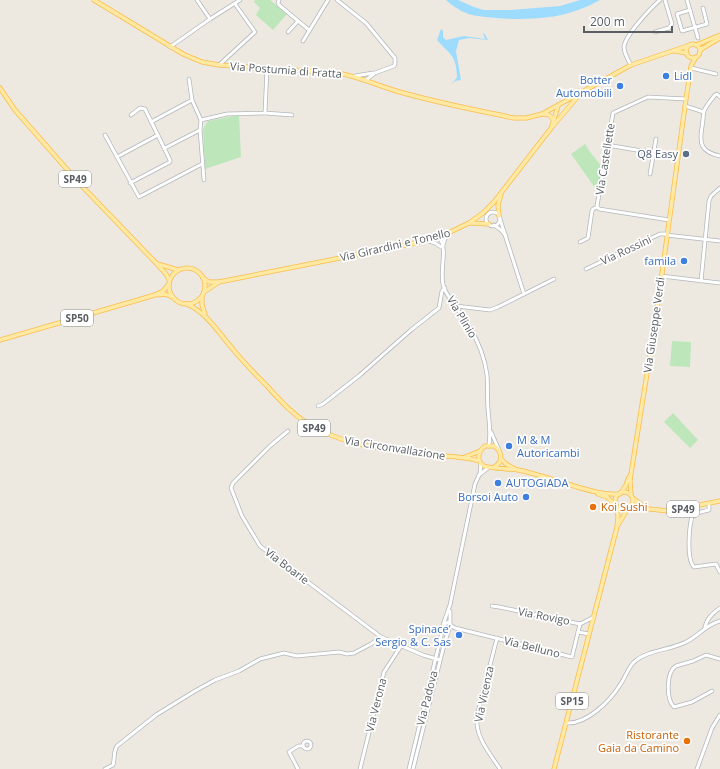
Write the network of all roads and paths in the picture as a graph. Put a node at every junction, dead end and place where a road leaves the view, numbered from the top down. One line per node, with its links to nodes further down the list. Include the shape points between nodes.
1 (94, 0): 24 (main road, Via Postumia di Fratta)
2 (197, 0): 13 (street)
3 (240, 0): 10 (street)
4 (279, 0): 14 (street, via 279,5)
5 (328, 0): 16 (street)
6 (337, 0): 33 (street, via 366,23 395,58 394,66)
7 (660, 0): 30 (street, via 646,14 626,42 625,52)
8 (665, 0): 18 (street, via 672,24 669,28)
9 (687, 0): 12 (street)
10 (235, 4): 13 (street); 29 (street, via 255,32)
11 (703, 8): 15 (street, via 707,24)
12 (690, 10): 15 (street); 15 (street, via 677,14 682,31)
13 (210, 19): 24 (street)
14 (298, 21): 16 (street); 17 (street)
15 (695, 28): 20 (street)
16 (309, 30): 21 (street)
17 (288, 32)
18 (655, 32)
19 (720, 36): 23 (main road); 26 (main road)
20 (698, 38)
21 (303, 40)
22 (690, 45): 23 (main road); 25 (main road, Via Postumia di Fratta); 27 (main road, via 687,49)
23 (696, 45): 26 (main road)
24 (170, 47): 29 (main road, Via Postumia di Fratta, via 190,58)
25 (673, 51): 27 (main road); 30 (main road, Via Postumia di Fratta)
26 (700, 51): 28 (main road)
27 (688, 55): 28 (main road); 32 (main road, Via Giuseppe Verdi)
28 (696, 57): 32 (main road, Via Giuseppe Verdi)
29 (219, 65): 31 (main road, Via Postumia di Fratta)
30 (631, 65): 39 (main road, Via Postumia di Fratta)
31 (267, 67): 35 (main road, Via Postumia di Fratta); 46 (street)
32 (691, 67): 34 (street); 41 (main road, Via Giuseppe Verdi)
33 (374, 73): 35 (street); 37 (street)
34 (718, 74)
35 (355, 76): 37 (main road, Via Postumia di Fratta)
36 (189, 79): 42 (street)
37 (366, 80): 47 (main road, Via Postumia di Fratta, via 391,90 440,103 514,118)
38 (0, 88): 86 (main road, SP49, via 14,110 78,182)
39 (583, 92): 43 (main road, Via Postumia di Fratta); 50 (main road, Via Girardini e Tonello)
40 (720, 97): 45 (street, via 715,95)
41 (686, 99): 44 (main road, Via Giuseppe Verdi); 59 (street, Via Castellette, via 648,98 613,113)
42 (192, 100): 51 (street); 52 (street)
43 (558, 106): 47 (main road, Via Postumia di Fratta); 50 (main road, via 562,108); 53 (main road, Via Girardini e Tonello)
44 (685, 106): 45 (street); 73 (main road, Via Giuseppe Verdi)
45 (704, 112): 62 (street, via 701,144 710,154)
46 (265, 113): 49 (street); 51 (street, via 226,114)
47 (542, 114): 53 (main road, via 550,116)
48 (130, 115): 52 (street, via 142,108)
49 (292, 115)
50 (561, 115): 54 (main road, Via Girardini e Tonello)
51 (201, 120): 55 (street)
52 (151, 122): 57 (street)
53 (553, 122): 54 (main road, Via Girardini e Tonello)
54 (552, 127): 69 (main road, Via Girardini e Tonello)
55 (200, 130): 60 (street); 64 (street)
56 (105, 135): 63 (street)
57 (158, 135): 60 (street); 63 (street)
58 (656, 139): 61 (street)
59 (607, 145): 61 (street); 71 (street, Via Castellette)
60 (164, 148): 67 (street, via 170,162)
61 (654, 153): 65 (street)
62 (720, 156)
63 (116, 157): 67 (street)
64 (202, 164): 66 (street); 67 (street, via 139,197)
65 (650, 174)
66 (204, 180)
67 (130, 183)
68 (720, 188): 70 (street)
69 (501, 192): 72 (main road); 74 (main road, Via Girardini e Tonello, via 488,208)
70 (718, 192): 82 (street, via 711,196 709,202)
71 (597, 208): 73 (street, Via Castellette); 84 (street, via 592,211 588,238)
72 (499, 216): 75 (street, via 495,212 489,213 486,219); 76 (street, via 498,223); 80 (street)
73 (669, 220): 78 (main road, Via Giuseppe Verdi)
74 (469, 223): 75 (main road); 77 (main road, Via Girardini e Tonello)
75 (489, 224): 76 (street)
76 (494, 225): 80 (street)
77 (449, 234): 79 (main road, Via Girardini e Tonello); 85 (street)
78 (667, 234): 82 (street); 87 (street, Via Rossini, via 660,234); 89 (main road, Via Giuseppe Verdi)
79 (439, 237): 81 (main road, Via Girardini e Tonello); 85 (street, Via Plinio, via 438,242)
80 (506, 238): 98 (street)
81 (426, 240): 85 (street); 94 (main road, Via Girardini e Tonello)
82 (705, 240): 83 (street); 92 (street)
83 (720, 241)
84 (580, 242)
85 (442, 248): 96 (street, Via Plinio, via 442,278)
86 (157, 264): 88 (main road); 93 (main road, SP49)
87 (586, 269)
88 (178, 270): 90 (main road, via 189,268); 93 (main road)
89 (661, 276): 92 (street); 115 (main road, Via Giuseppe Verdi)
90 (202, 277): 94 (main road, Via Girardini e Tonello, via 210,282); 97 (main road)
91 (554, 279): 98 (street)
92 (701, 281): 95 (street)
93 (169, 282): 99 (main road, SP50, via 163,291); 101 (main road, SP49)
94 (219, 282): 97 (main road, Via Girardini e Tonello)
95 (720, 283)
96 (445, 288): 103 (street, Via Plinio); 106 (street, via 442,291 439,308 360,375)
97 (204, 292): 100 (main road)
98 (524, 294): 103 (street, via 490,310)
99 (155, 295): 101 (main road, SP50, via 165,294); 105 (main road, SP50)
100 (202, 296): 102 (main road, via 196,302); 104 (main road, Via Circonvallazione / SP49, via 202,308)
101 (172, 297): 102 (main road, SP49, via 182,304)
102 (188, 304): 104 (main road, Via Circonvallazione / SP49)
103 (456, 306): 107 (street, Via Plinio, via 474,335 483,360 487,376)
104 (209, 320): 112 (main road, Via Circonvallazione / SP49, via 237,355 289,409 322,432 359,444)
105 (0, 340)
106 (318, 406)
107 (491, 430): 109 (street, Via Plinio); 110 (street, Via Plinio)
108 (288, 431): 142 (street, Via Boarie, via 234,482 230,490 260,546)
109 (489, 445): 110 (main road); 111 (main road, SP49)
110 (499, 450): 113 (main road)
111 (480, 451): 112 (main road, Via Circonvallazione / SP49); 114 (main road)
112 (462, 457): 114 (main road, Via Circonvallazione / SP49)
113 (501, 459): 116 (main road); 118 (main road, SP49)
114 (480, 462): 117 (main road, SP49); 119 (street)
115 (633, 465): 121 (main road, Via Giuseppe Verdi, via 626,485); 122 (main road, Via Giuseppe Verdi, via 630,483)
116 (494, 467): 117 (main road, SP49); 118 (main road, SP49)
117 (488, 468): 119 (street)
118 (518, 470): 120 (main road, SP49)
119 (478, 476): 130 (street)
120 (594, 492): 121 (main road, SP49); 125 (main road, SP49)
121 (620, 493): 122 (main road, SP49, via 626,492); 125 (main road, via 616,498)
122 (632, 497): 126 (main road, SP49); 127 (main road, via 633,505)
123 (720, 501): 124 (main road, SP49)
124 (709, 504): 126 (main road, SP49, via 669,511); 129 (street, via 709,510 693,514 691,520 691,561 694,567 716,564)
125 (616, 506): 127 (main road, SP49, via 621,510); 128 (main road, SP15)
126 (647, 508): 127 (main road, SP49)
127 (628, 510): 128 (main road, SP15)
128 (617, 527): 133 (main road, SP15)
129 (720, 572)
130 (450, 605): 136 (street, Via Padova); 137 (street, Via Padova)
131 (492, 606): 135 (street, Via Rovigo)
132 (720, 608): 138 (street, via 709,618)
133 (594, 617): 135 (street, Via Rovigo); 139 (main road, SP15)
134 (720, 621): 138 (street)
135 (582, 623): 139 (street); 140 (street)
136 (443, 626): 137 (street, via 446,630); 137 (street, via 446,622); 146 (street, Via Padova)
137 (450, 627): 143 (street, Via Belluno); 146 (street, Via Padova)
138 (705, 627): 149 (street, via 686,642 636,660 617,691 598,710)
139 (591, 628): 141 (main road, SP15)
140 (578, 632): 141 (street); 143 (street, Via Belluno, via 572,657)
141 (589, 634): 149 (main road, SP15)
142 (381, 637): 144 (street, Via Boarie); 151 (street, via 354,653 297,656 276,654 215,680 156,714 117,746 114,750 113,765)
143 (497, 638): 156 (street, Via Vicenza, via 477,724 480,738)
144 (401, 646): 146 (street, Via Boarie); 153 (street, Via Verona, via 384,672)
145 (720, 659): 147 (street, via 706,655 676,666 671,672 668,695 674,707 692,702)
146 (438, 660): 154 (street, Via Padova); 155 (street, Via Padova)
147 (712, 691)
148 (720, 715): 158 (street, via 712,728)
149 (567, 723): 157 (main road, SP15)
150 (303, 746): 152 (street, via 289,752)
151 (105, 769)
152 (298, 769)
153 (360, 769)
154 (409, 769)
155 (413, 769)
156 (500, 769)
157 (554, 769)
158 (697, 769)

